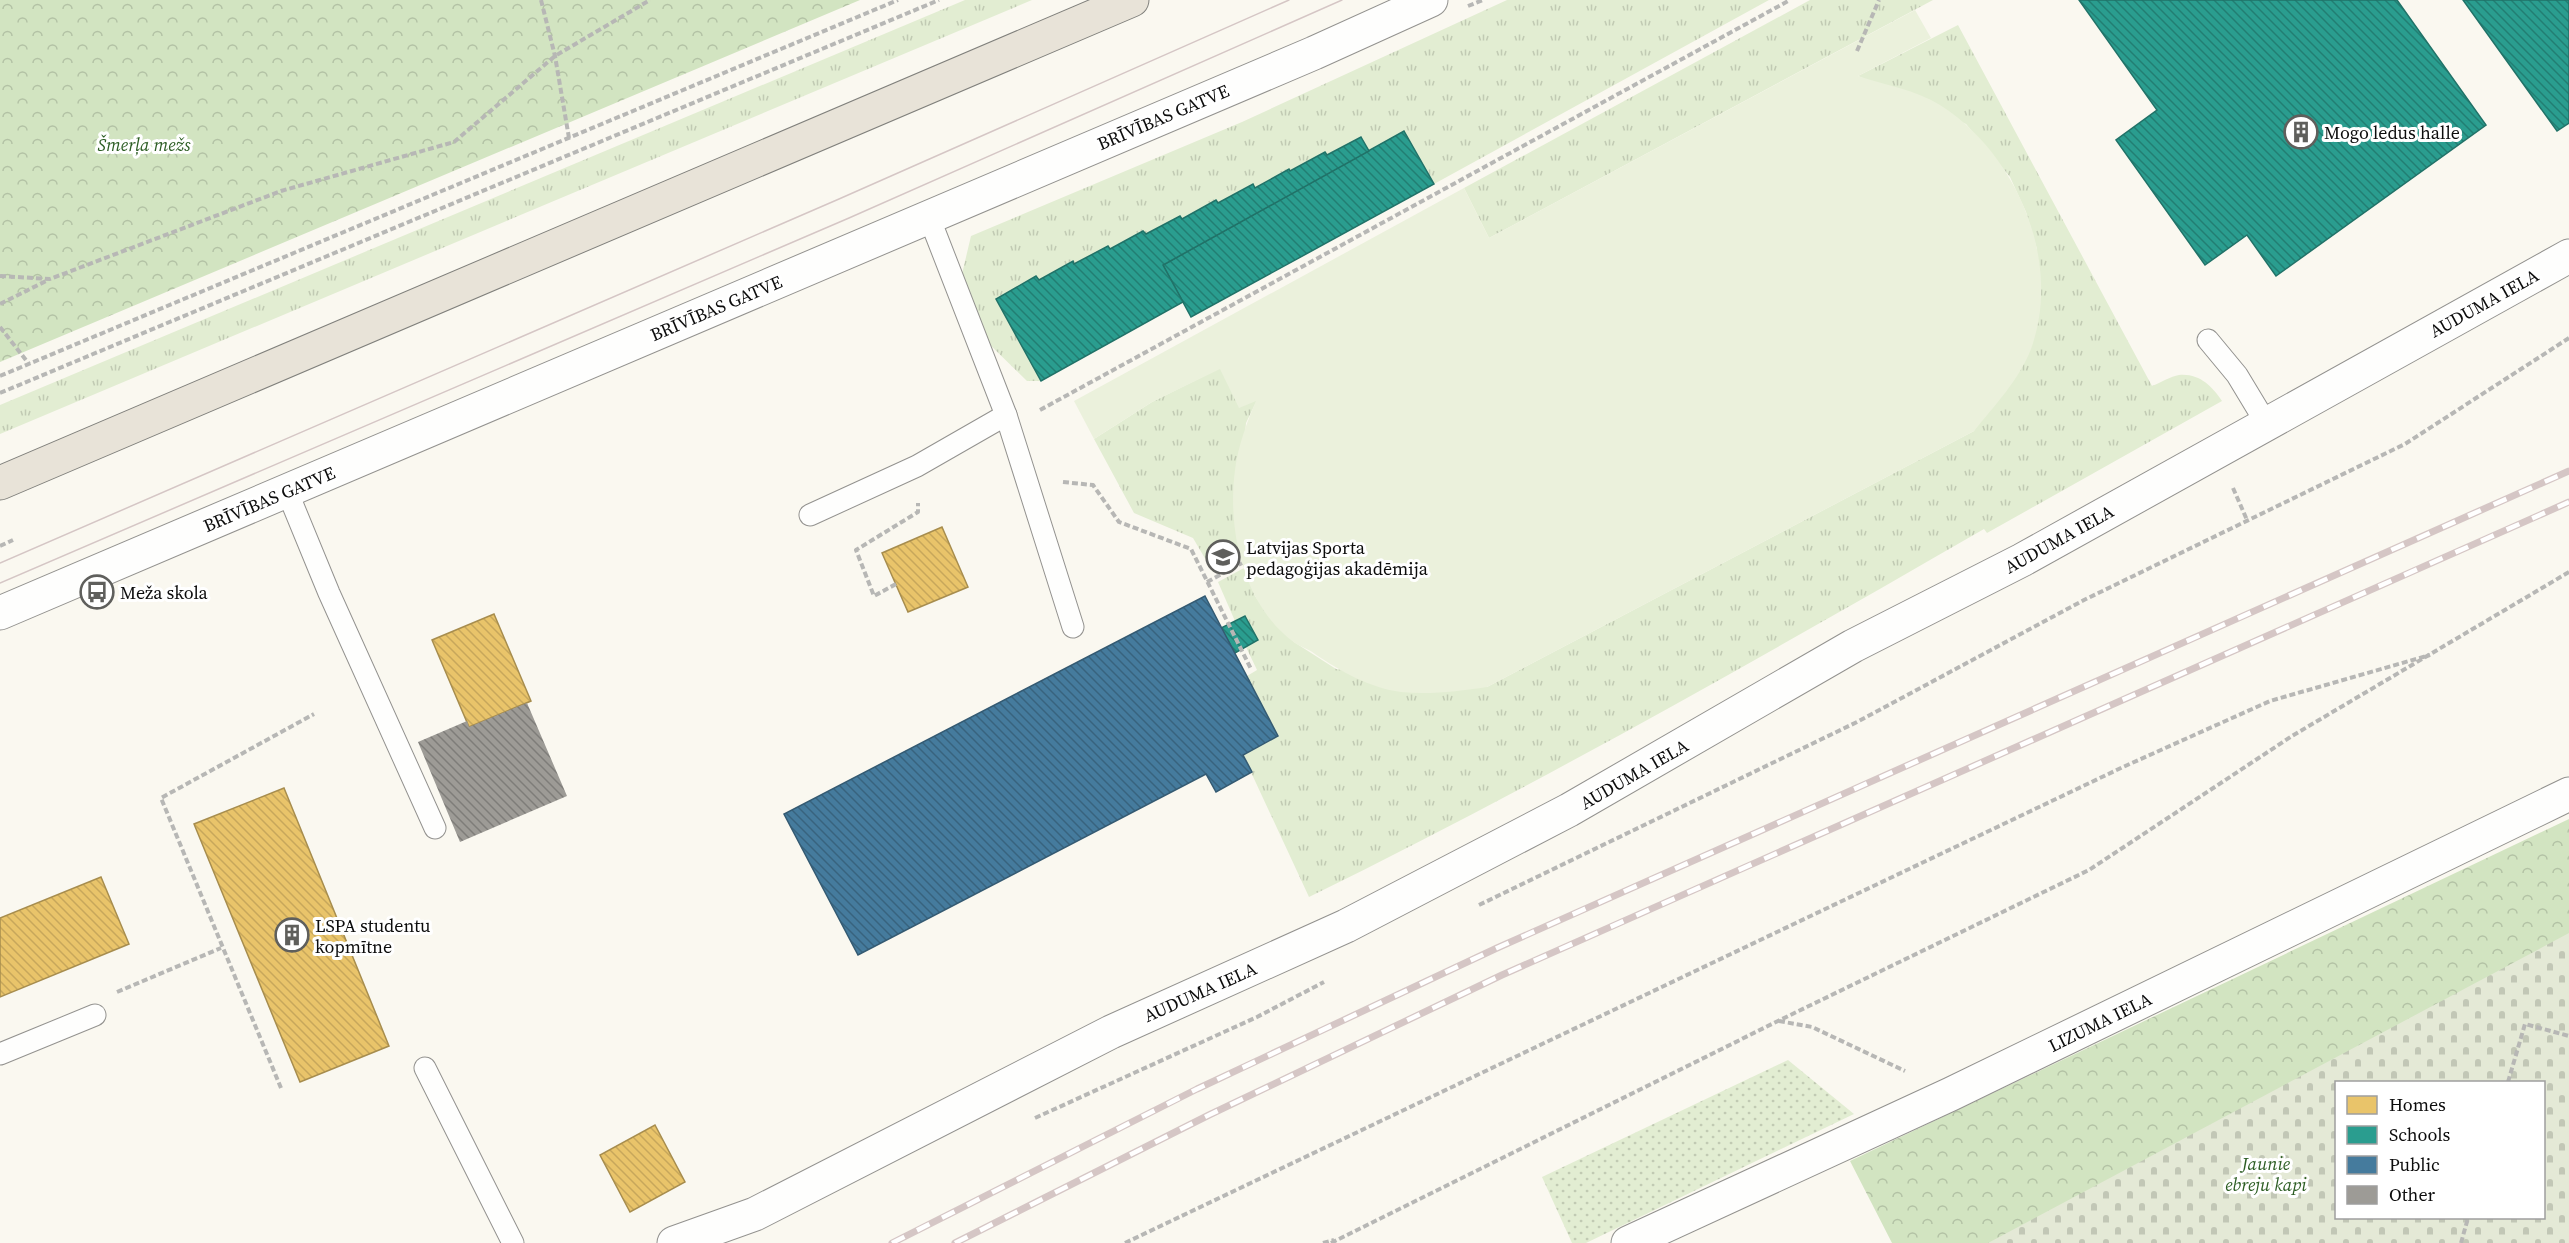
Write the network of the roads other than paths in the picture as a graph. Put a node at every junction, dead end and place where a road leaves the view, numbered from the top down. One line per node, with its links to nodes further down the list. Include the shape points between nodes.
1 (1132, 0): 8 (highway)
2 (1431, 0): 3 (street, BRĪVĪBAS GATVE)
3 (930, 217): 6 (lane); 9 (street, BRĪVĪBAS GATVE)
4 (2569, 256): 7 (street, AUDUMA IELA)
5 (2208, 340): 7 (lane, via 2237,375)
6 (1008, 421): 10 (lane); 12 (lane)
7 (2266, 423): 19 (street, AUDUMA IELA, via 2022,561 1853,646 1569,810 1346,926 1111,1032 755,1214)
8 (0, 483)
9 (287, 491): 11 (street, BRĪVĪBAS GATVE); 14 (lane)
10 (810, 515)
11 (0, 613)
12 (1073, 627)
13 (2569, 794): 20 (street, LIZUMA IELA, via 1951,1094)
14 (435, 828)
15 (95, 1015): 16 (lane)
16 (0, 1054)
17 (425, 1068): 18 (lane)
18 (513, 1243)
19 (674, 1243)
20 (1628, 1243)

